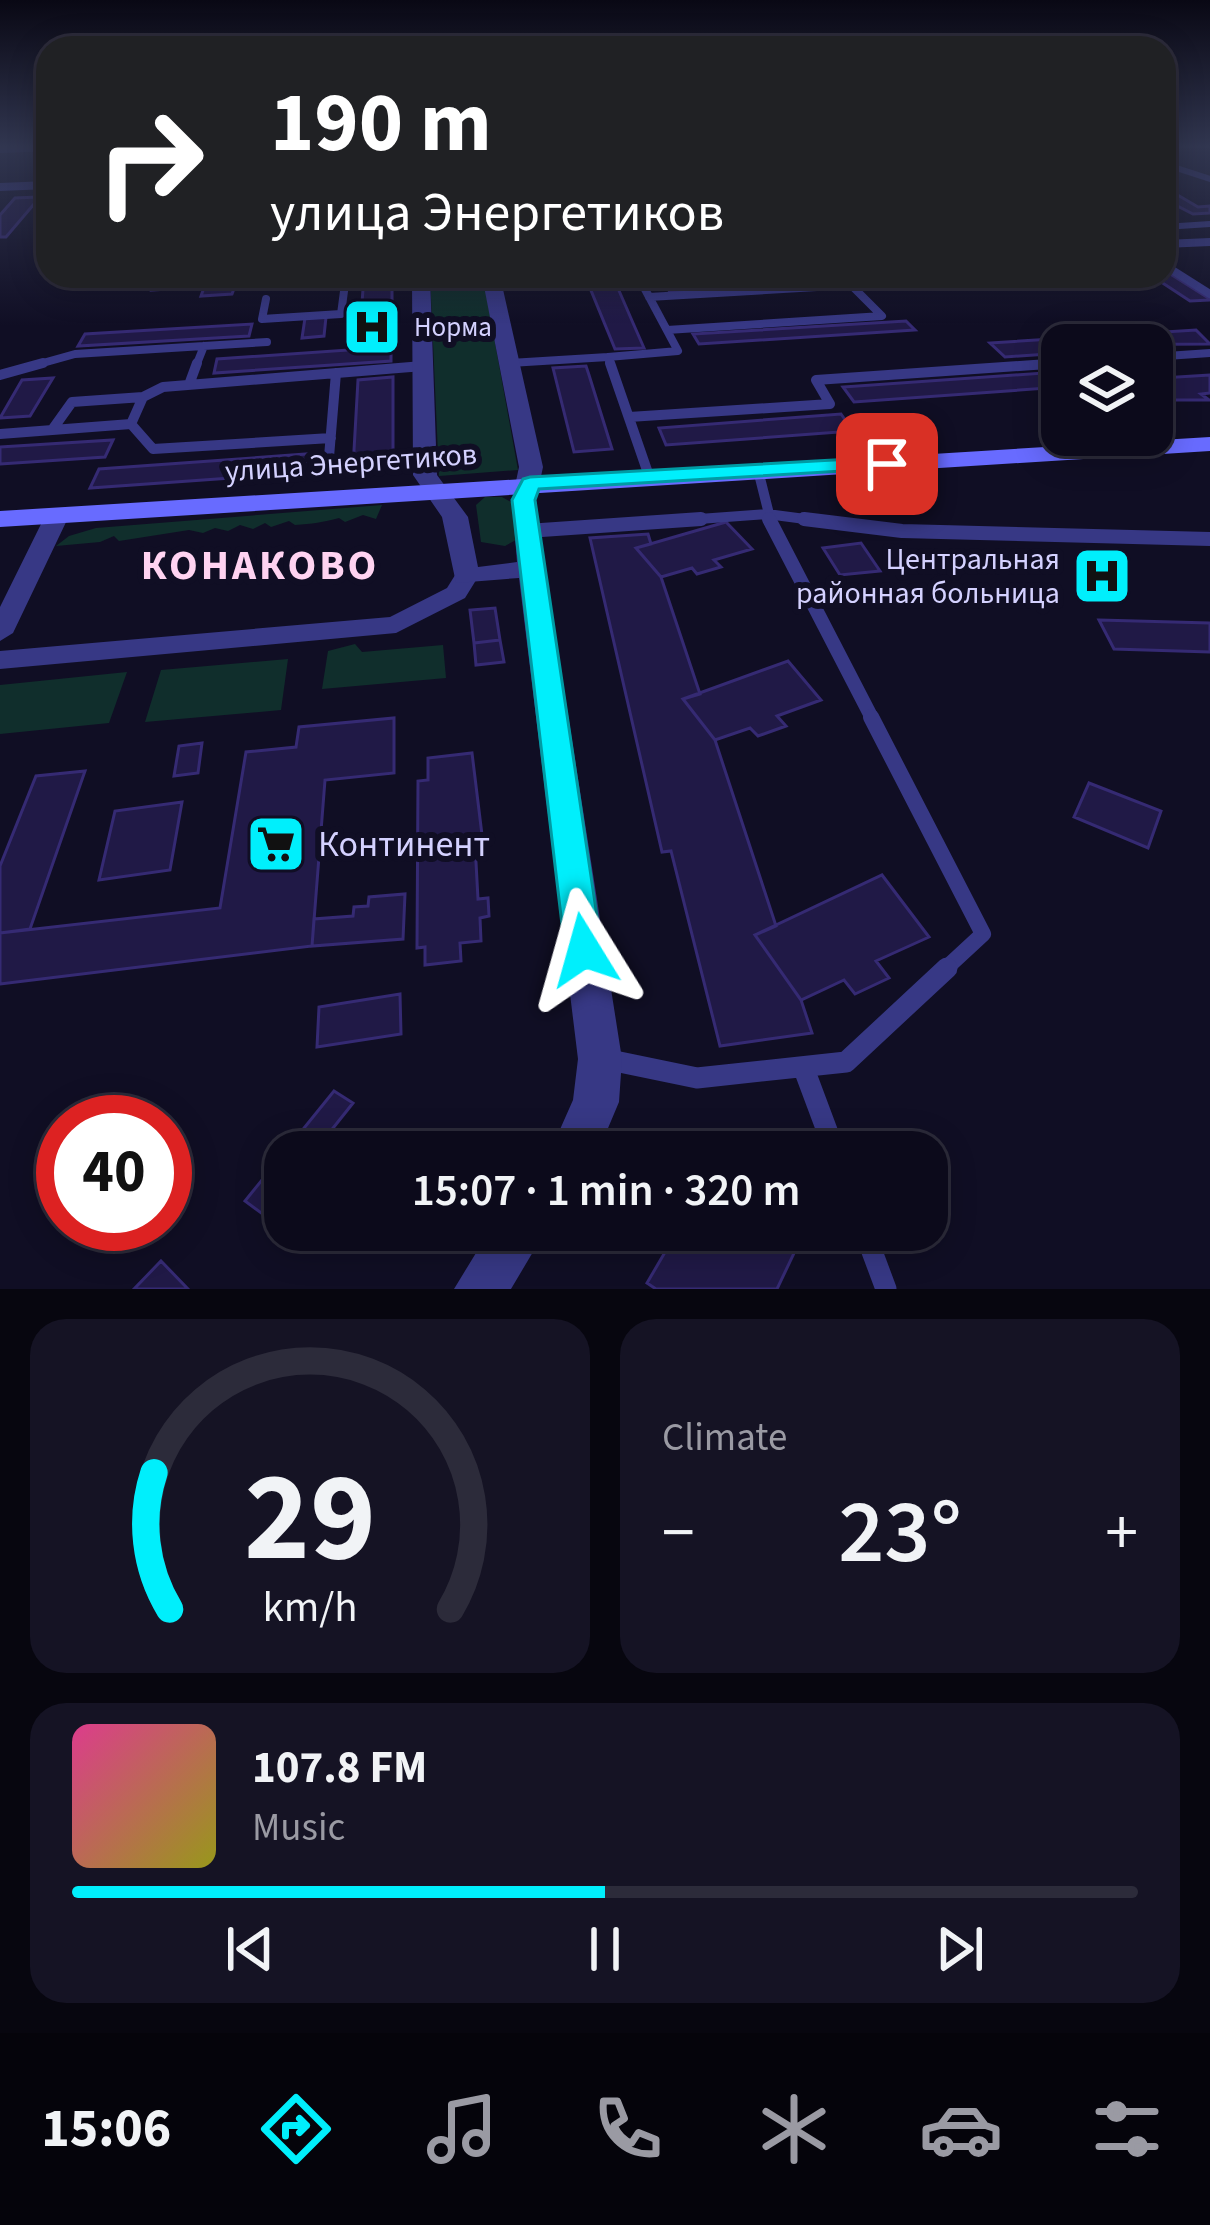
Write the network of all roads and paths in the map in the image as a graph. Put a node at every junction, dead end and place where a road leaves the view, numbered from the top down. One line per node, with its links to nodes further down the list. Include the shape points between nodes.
1 (1210, 224): 2 (lane)
2 (1176, 226)
3 (1210, 242): 4 (lane)
4 (1176, 243)
5 (1176, 273): 12 (lane)
6 (344, 288): 14 (lane, via 341,314 262,319)
7 (421, 288): 23 (street)
8 (494, 288): 21 (street)
9 (644, 288): 13 (lane)
10 (800, 288): 13 (lane)
11 (854, 288): 15 (lane, via 882,316)
12 (1210, 294)
13 (649, 297): 15 (lane)
14 (266, 299)
15 (667, 330): 20 (lane, via 678,351)
16 (267, 342): 17 (lane)
17 (204, 346): 25 (lane, via 75,354); 26 (lane)
18 (1210, 353): 19 (lane)
19 (1173, 356)
20 (608, 357): 21 (lane); 28 (lane)
21 (510, 363): 37 (street)
22 (1041, 364): 28 (lane, via 816,380 830,404)
23 (423, 366): 24 (lane); 38 (street)
24 (336, 373): 26 (lane); 32 (lane)
25 (0, 375)
26 (190, 382): 27 (lane)
27 (143, 397): 29 (lane); 30 (lane, via 72,403)
28 (629, 417): 36 (lane)
29 (131, 424): 30 (lane); 32 (lane, via 153,449)
30 (52, 430): 31 (lane)
31 (0, 434)
32 (331, 438): 34 (lane)
33 (1210, 444): 35 (main road, улица Энергетиков)
34 (328, 469)
35 (758, 470): 36 (main road, улица Энергетиков); 39 (lane)
36 (649, 476): 37 (main road, улица Энергетиков)
37 (530, 483): 38 (main road, улица Энергетиков); 43 (street)
38 (432, 490): 40 (main road, улица Энергетиков); 44 (street, via 455,517)
39 (767, 514): 42 (lane, via 902,531); 43 (lane); 48 (lane, via 983,934 846,1062)
40 (56, 518): 41 (main road, улица Энергетиков); 45 (street)
41 (0, 519)
42 (1210, 539)
43 (529, 549): 44 (street); 47 (street)
44 (466, 577): 46 (street, via 456,593 396,625)
45 (0, 633)
46 (0, 660)
47 (600, 1059): 48 (lane, via 698,1078); 49 (street)
48 (804, 1069): 50 (lane)
49 (583, 1131)
50 (827, 1131)
51 (506, 1251): 53 (street)
52 (872, 1251): 54 (lane)
53 (480, 1289)
54 (886, 1289)

